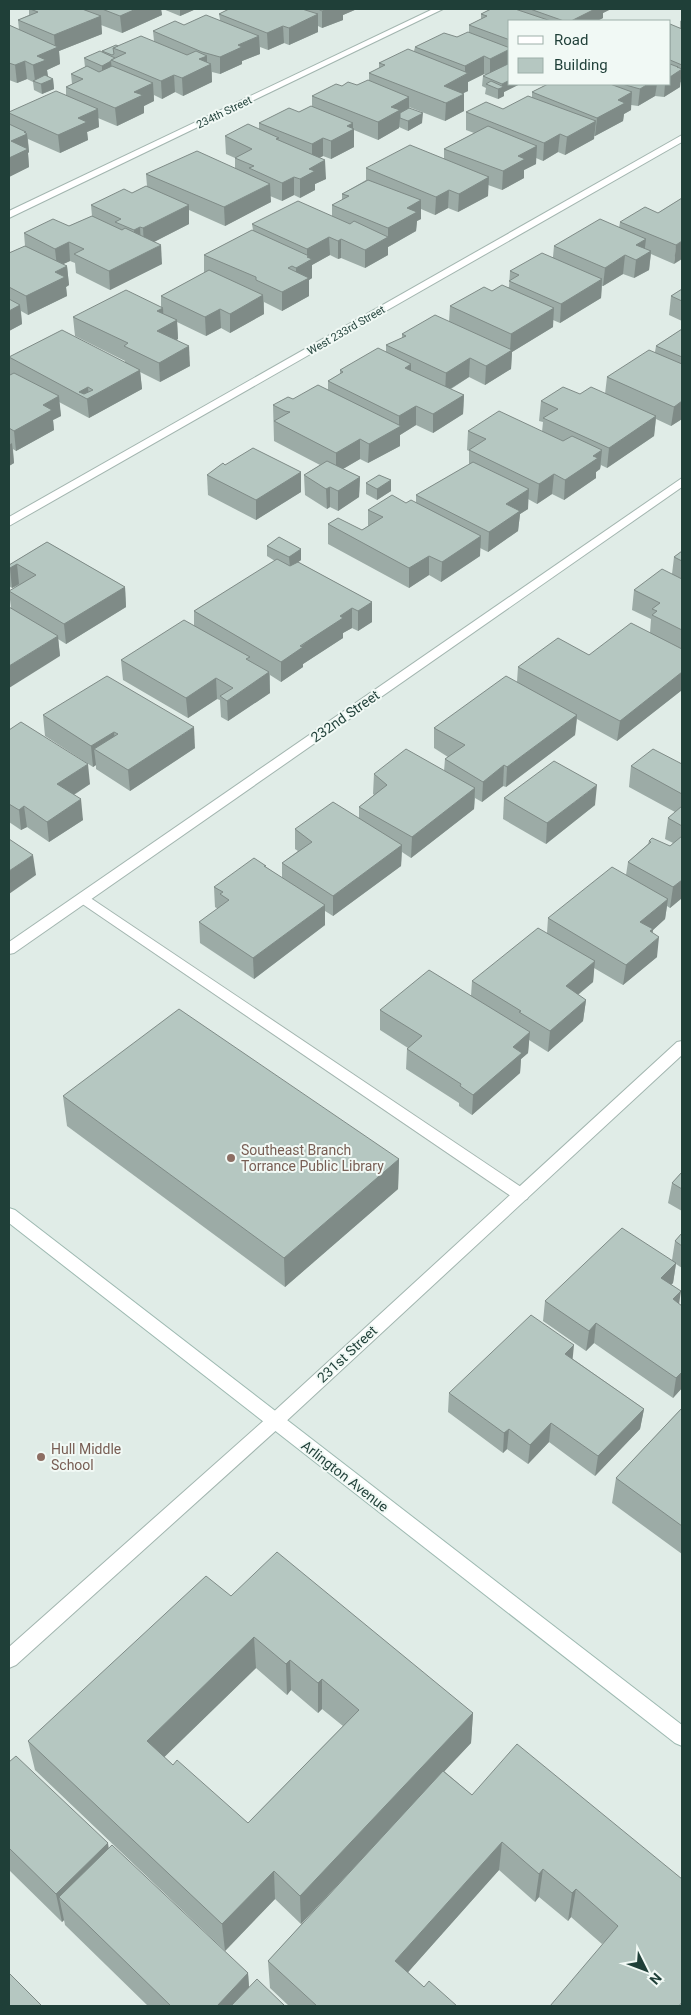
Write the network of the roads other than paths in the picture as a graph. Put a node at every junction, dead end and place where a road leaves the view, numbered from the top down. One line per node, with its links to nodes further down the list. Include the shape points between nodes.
1 (439, 9): 3 (street, 234th Street)
2 (682, 138): 5 (street, West 233rd Street)
3 (9, 215)
4 (682, 482): 6 (street, 232nd Street)
5 (9, 522)
6 (83, 898): 7 (street, 232nd Street); 9 (street)
7 (9, 950)
8 (682, 1046): 9 (street, 231st Street)
9 (521, 1195): 11 (street, 231st Street)
10 (9, 1214): 11 (street, Arlington Avenue)
11 (275, 1421): 12 (street, 231st Street); 13 (street, Arlington Avenue)
12 (9, 1659)
13 (682, 1738)

